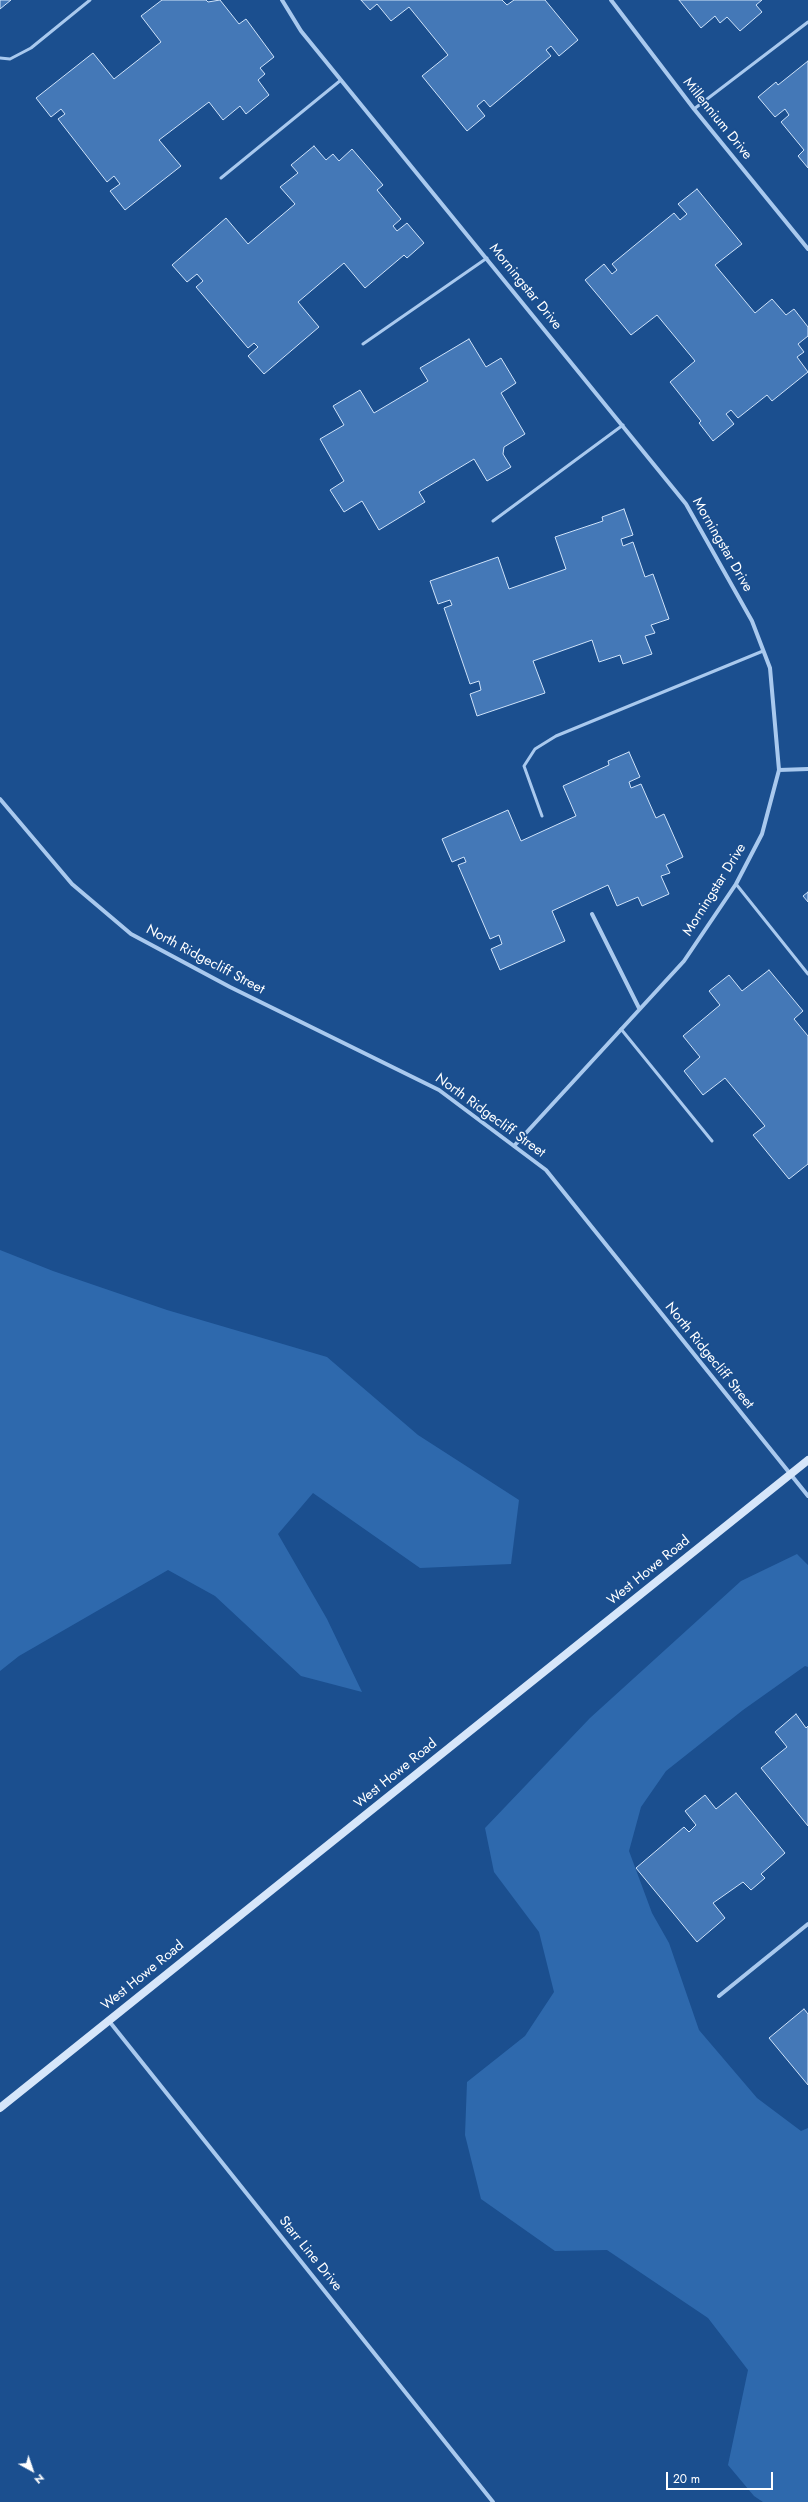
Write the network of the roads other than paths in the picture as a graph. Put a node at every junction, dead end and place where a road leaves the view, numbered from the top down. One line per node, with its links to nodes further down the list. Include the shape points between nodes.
1 (90, 0): 5 (lane, via 31,48 10,59)
2 (282, 0): 6 (street, Morningstar Drive, via 301,30)
3 (612, 0): 7 (street, Millennium Drive)
4 (808, 22): 7 (lane)
5 (0, 58)
6 (342, 80): 8 (lane); 10 (street, Morningstar Drive)
7 (694, 109): 9 (street, Millennium Drive)
8 (221, 178)
9 (808, 249)
10 (487, 258): 11 (lane); 12 (street, Morningstar Drive)
11 (363, 344)
12 (623, 426): 13 (lane); 14 (street, Morningstar Drive, via 686,504 752,621)
13 (493, 521)
14 (763, 650): 16 (street, Morningstar Drive, via 770,668); 18 (lane, via 556,736 535,749 524,766)
15 (808, 769): 16 (street)
16 (780, 770): 19 (street, Morningstar Drive, via 762,834)
17 (0, 798): 25 (street, North Ridgecliff Street, via 72,884 131,934 230,988 439,1090)
18 (542, 816)
19 (736, 884): 21 (lane); 22 (street, Morningstar Drive, via 684,961)
20 (592, 914): 22 (street)
21 (808, 974)
22 (639, 1008): 23 (street, Morningstar Drive)
23 (621, 1029): 24 (lane); 25 (street, Morningstar Drive)
24 (712, 1141)
25 (514, 1146): 27 (street, North Ridgecliff Street, via 546,1170)
26 (808, 1460): 27 (main road, West Howe Road)
27 (790, 1474): 28 (street, North Ridgecliff Street); 31 (main road, West Howe Road)
28 (808, 1496)
29 (808, 1924): 30 (street)
30 (719, 1996)
31 (108, 2021): 32 (main road, West Howe Road); 33 (street, Starr Line Drive)
32 (0, 2108)
33 (493, 2502)

